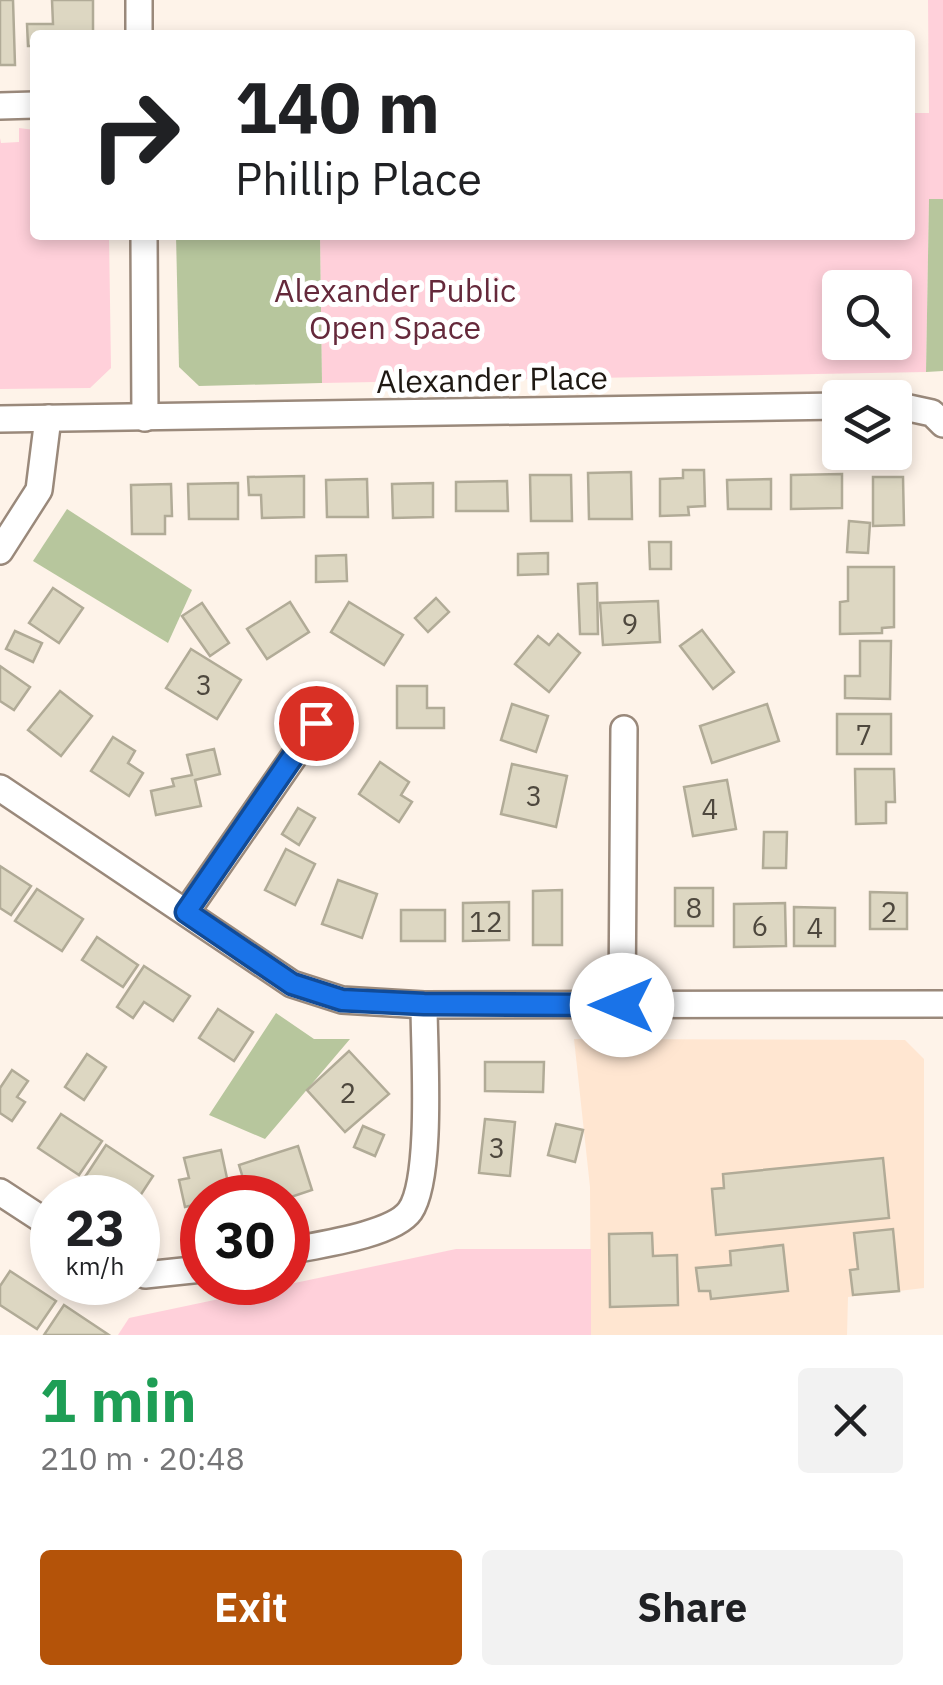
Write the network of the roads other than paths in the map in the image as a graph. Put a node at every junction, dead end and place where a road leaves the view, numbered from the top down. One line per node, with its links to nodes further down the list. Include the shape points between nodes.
1 (139, 0): 2 (street)
2 (139, 30)
3 (30, 105): 4 (street)
4 (0, 106)
5 (144, 240): 9 (street)
6 (822, 406): 9 (street, Alexander Place)
7 (912, 410): 10 (street)
8 (48, 418): 9 (street, Alexander Place); 11 (street, Alexander Place); 12 (street, via 39,490)
9 (145, 418)
10 (938, 418)
11 (0, 419)
12 (0, 551)
13 (316, 723): 16 (street)
14 (624, 729): 19 (street)
15 (0, 788): 16 (street)
16 (186, 912): 17 (street, via 292,984 342,1000)
17 (424, 1004): 19 (street); 22 (street, via 423,1180 410,1213 374,1233)
18 (943, 1004): 19 (street)
19 (622, 1005)
20 (0, 1192): 21 (street)
21 (30, 1212)
22 (310, 1246)

